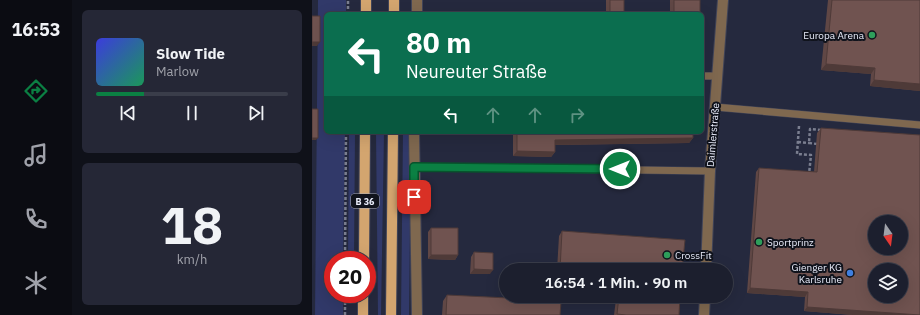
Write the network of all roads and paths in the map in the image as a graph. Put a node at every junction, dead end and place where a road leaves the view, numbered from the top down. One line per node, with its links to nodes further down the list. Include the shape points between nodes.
1 (348, 0): 6 (path)
2 (366, 0): 7 (main road)
3 (394, 0): 8 (main road)
4 (417, 0): 9 (street)
5 (723, 0): 11 (street, Daimlerstraße)
6 (348, 12)
7 (366, 12)
8 (394, 12)
9 (417, 12)
10 (704, 76): 11 (lane)
11 (716, 76): 12 (street, Daimlerstraße)
12 (715, 107): 13 (lane); 24 (street, Daimlerstraße)
13 (800, 114): 14 (lane); 20 (path)
14 (920, 124)
15 (822, 130): 21 (path, via 810,129)
16 (346, 134): 26 (path)
17 (365, 134): 27 (main road, B 36)
18 (393, 134): 34 (main road, B 36)
19 (414, 134): 23 (street)
20 (798, 142): 21 (path); 25 (path, via 797,154 811,155)
21 (809, 143): 22 (path)
22 (817, 144)
23 (414, 167): 24 (lane); 35 (street)
24 (710, 170): 28 (street, Daimlerstraße)
25 (809, 176)
26 (345, 251)
27 (364, 251)
28 (706, 263)
29 (345, 303): 32 (path)
30 (363, 303): 33 (main road)
31 (705, 303): 36 (street)
32 (344, 315)
33 (363, 315)
34 (391, 315)
35 (417, 315)
36 (704, 315)

